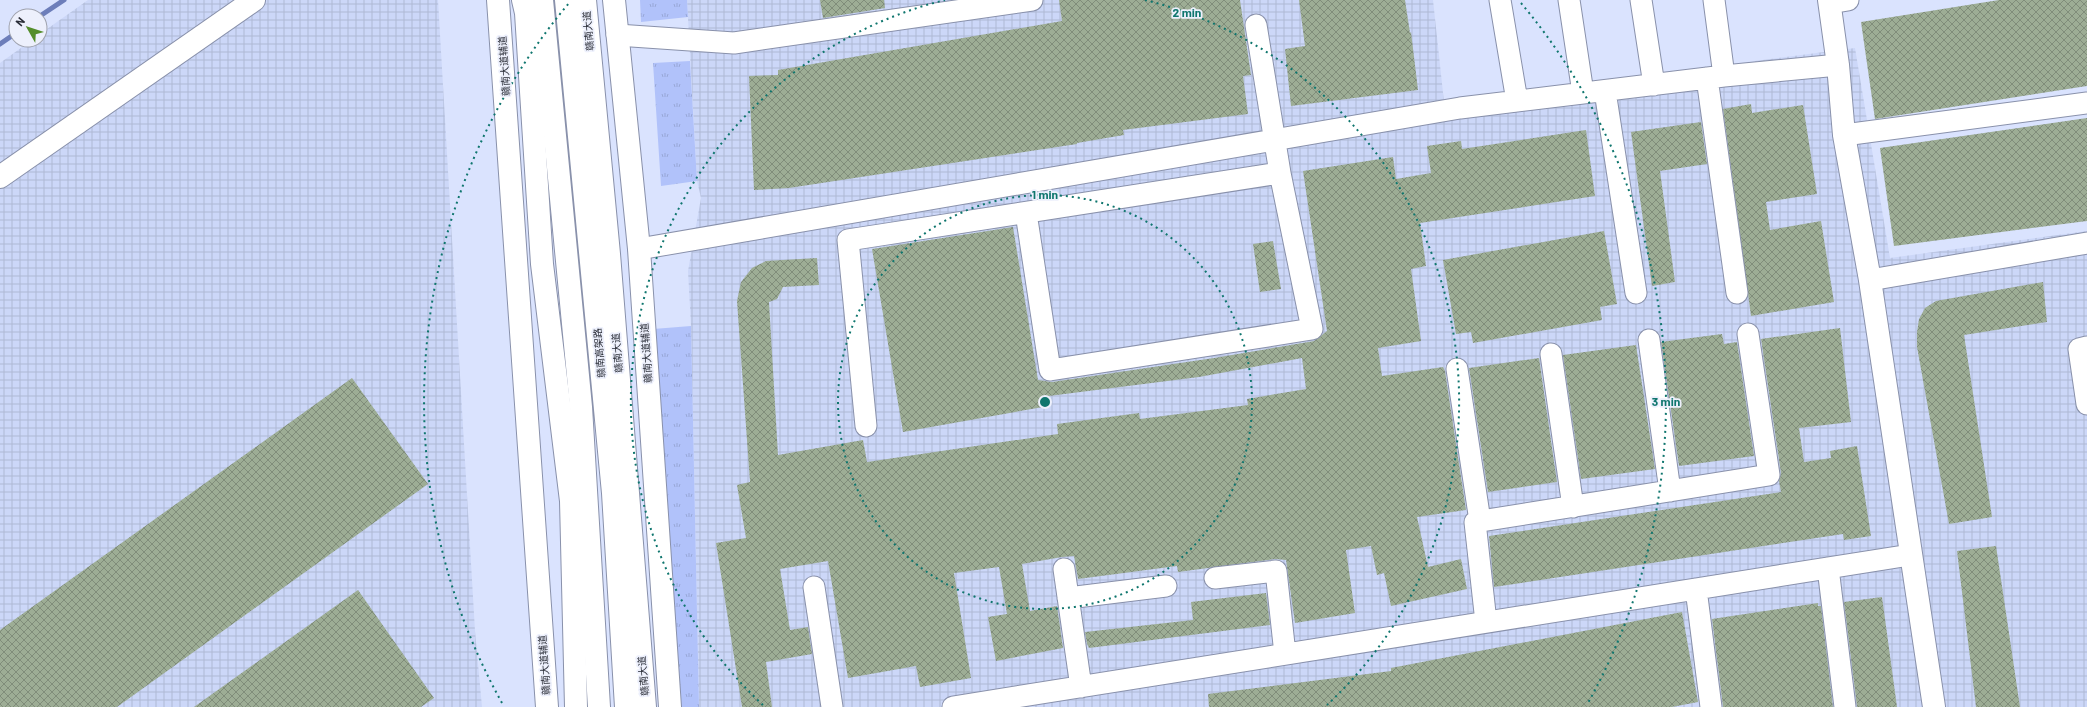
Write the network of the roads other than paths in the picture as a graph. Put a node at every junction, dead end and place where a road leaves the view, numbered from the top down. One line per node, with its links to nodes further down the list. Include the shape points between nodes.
1 (254, 0): 26 (main road)
2 (498, 0): 54 (main road, 赣南大道辅道)
3 (524, 0): 55 (main road, via 542,264 571,501)
4 (542, 0): 56 (main road, via 581,407)
5 (566, 0): 57 (main road, 赣南高架路, via 613,494)
6 (585, 0): 58 (main road, 赣南大道, via 610,262)
7 (614, 0): 15 (main road, 赣南大道辅道)
8 (1032, 0): 15 (street, via 734,43)
9 (1500, 0): 21 (street)
10 (1569, 0): 20 (street)
11 (1641, 0): 18 (street)
12 (1714, 0): 17 (street)
13 (1836, 1): 16 (main road)
14 (1256, 25): 24 (street)
15 (617, 35): 29 (main road, 赣南大道辅道)
16 (1838, 65): 17 (street); 23 (main road)
17 (1716, 77): 18 (street); 32 (street)
18 (1654, 85): 19 (street)
19 (1605, 90): 20 (street); 31 (street)
20 (1583, 93): 21 (street)
21 (1517, 101): 24 (street, via 1460,108)
22 (2087, 103): 23 (street)
23 (1844, 135): 30 (main road)
24 (1274, 140): 25 (street); 29 (street)
25 (1280, 173): 27 (street); 27 (street, via 1312,329 1050,370)
26 (0, 177)
27 (1026, 212): 39 (street, via 848,240)
28 (2087, 243): 30 (street)
29 (639, 249): 59 (main road, 赣南大道辅道)
30 (1870, 280): 43 (main road)
31 (1636, 293)
32 (1737, 293)
33 (1748, 334): 40 (street, via 1769,475)
34 (1649, 340): 40 (street)
35 (2087, 348): 38 (street, via 2079,349)
36 (1551, 354): 41 (street)
37 (1457, 369): 42 (street)
38 (2087, 404)
39 (866, 426)
40 (1670, 491): 41 (street)
41 (1573, 507): 42 (street)
42 (1480, 521): 51 (street, via 1475,522)
43 (1910, 555): 44 (street); 64 (main road)
44 (1828, 568): 49 (street); 63 (street)
45 (1064, 569): 50 (street)
46 (1215, 578): 52 (street, via 1276,571)
47 (1166, 586): 50 (street)
48 (814, 587): 60 (street)
49 (1696, 589): 51 (street); 62 (street)
50 (1068, 598): 53 (street)
51 (1486, 622): 52 (street)
52 (1286, 654): 53 (street)
53 (1081, 687): 61 (street)
54 (547, 707)
55 (576, 707)
56 (599, 707)
57 (626, 707)
58 (645, 707)
59 (670, 707)
60 (832, 707)
61 (953, 707)
62 (1711, 707)
63 (1845, 707)
64 (1934, 707)

